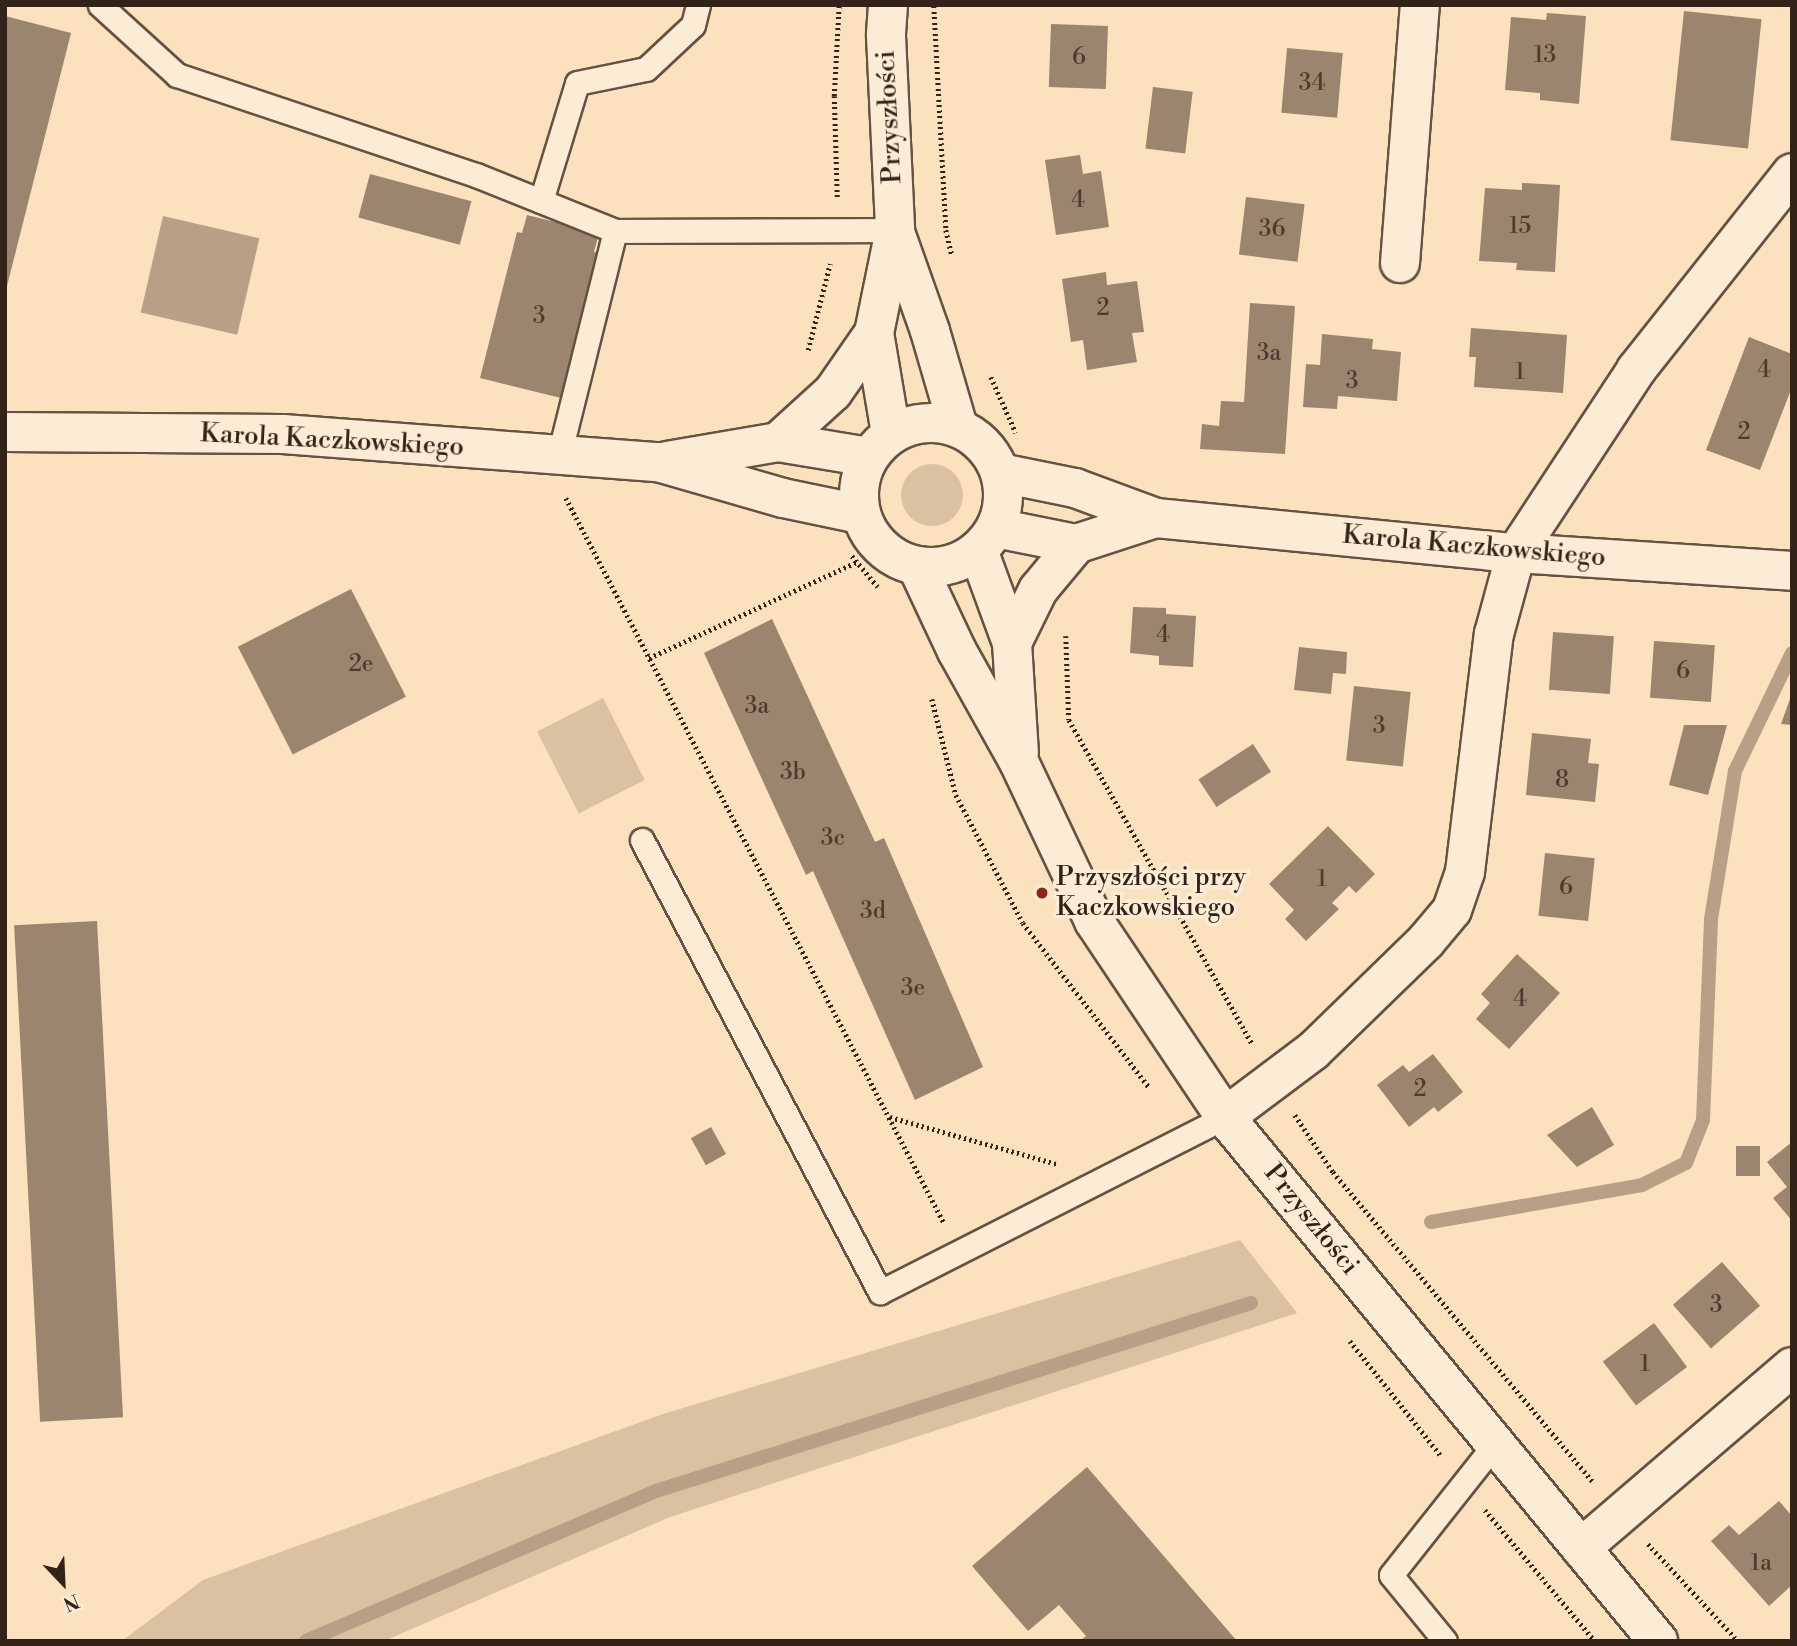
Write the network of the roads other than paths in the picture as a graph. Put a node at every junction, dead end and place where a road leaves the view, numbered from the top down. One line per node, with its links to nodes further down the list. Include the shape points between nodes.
1 (698, 5): 6 (lane, via 693,25 646,69 577,83)
2 (888, 5): 7 (street, Przyszłości)
3 (1420, 5): 9 (street)
4 (104, 7): 6 (lane, via 177,75)
5 (1792, 173): 22 (street, via 1636,370)
6 (541, 201): 8 (lane)
7 (895, 230): 8 (lane); 10 (street); 11 (street)
8 (615, 231): 15 (lane)
9 (1400, 263)
10 (874, 333): 13 (street, via 833,392); 14 (street)
11 (958, 427): 14 (street, via 923,422); 16 (street)
12 (5, 432): 15 (street, Karola Kaczkowskiego, via 283,434)
13 (778, 442): 14 (street, Karola Kaczkowskiego); 17 (street, Karola Kaczkowskiego)
14 (880, 445): 18 (street, via 859,484)
15 (559, 455): 17 (street, Karola Kaczkowskiego)
16 (1011, 458): 19 (street, Karola Kaczkowskiego); 20 (street, via 1004,500)
17 (658, 463): 18 (street, Karola Kaczkowskiego)
18 (860, 514): 23 (street, via 875,541 898,560)
19 (1156, 518): 21 (street, Karola Kaczkowskiego); 22 (street, Karola Kaczkowskiego)
20 (987, 539): 21 (street, Karola Kaczkowskiego); 23 (street, via 950,565); 25 (street)
21 (1076, 544): 25 (street, via 1038,590)
22 (1516, 553): 24 (street, Karola Kaczkowskiego); 28 (street, via 1494,634 1465,872 1452,910 1313,1051)
23 (917, 566): 26 (street, Przyszłości, via 957,651)
24 (1792, 571)
25 (1012, 643): 26 (street)
26 (1019, 762): 28 (street, Przyszłości, via 1094,921)
27 (642, 840): 28 (lane, via 880,1292)
28 (1225, 1116): 30 (street, Przyszłości)
29 (1792, 1367): 31 (street)
30 (1495, 1444): 31 (street, Przyszłości); 32 (lane, via 1391,1575)
31 (1581, 1548): 33 (street, Przyszłości)
32 (1445, 1641)
33 (1658, 1641)

